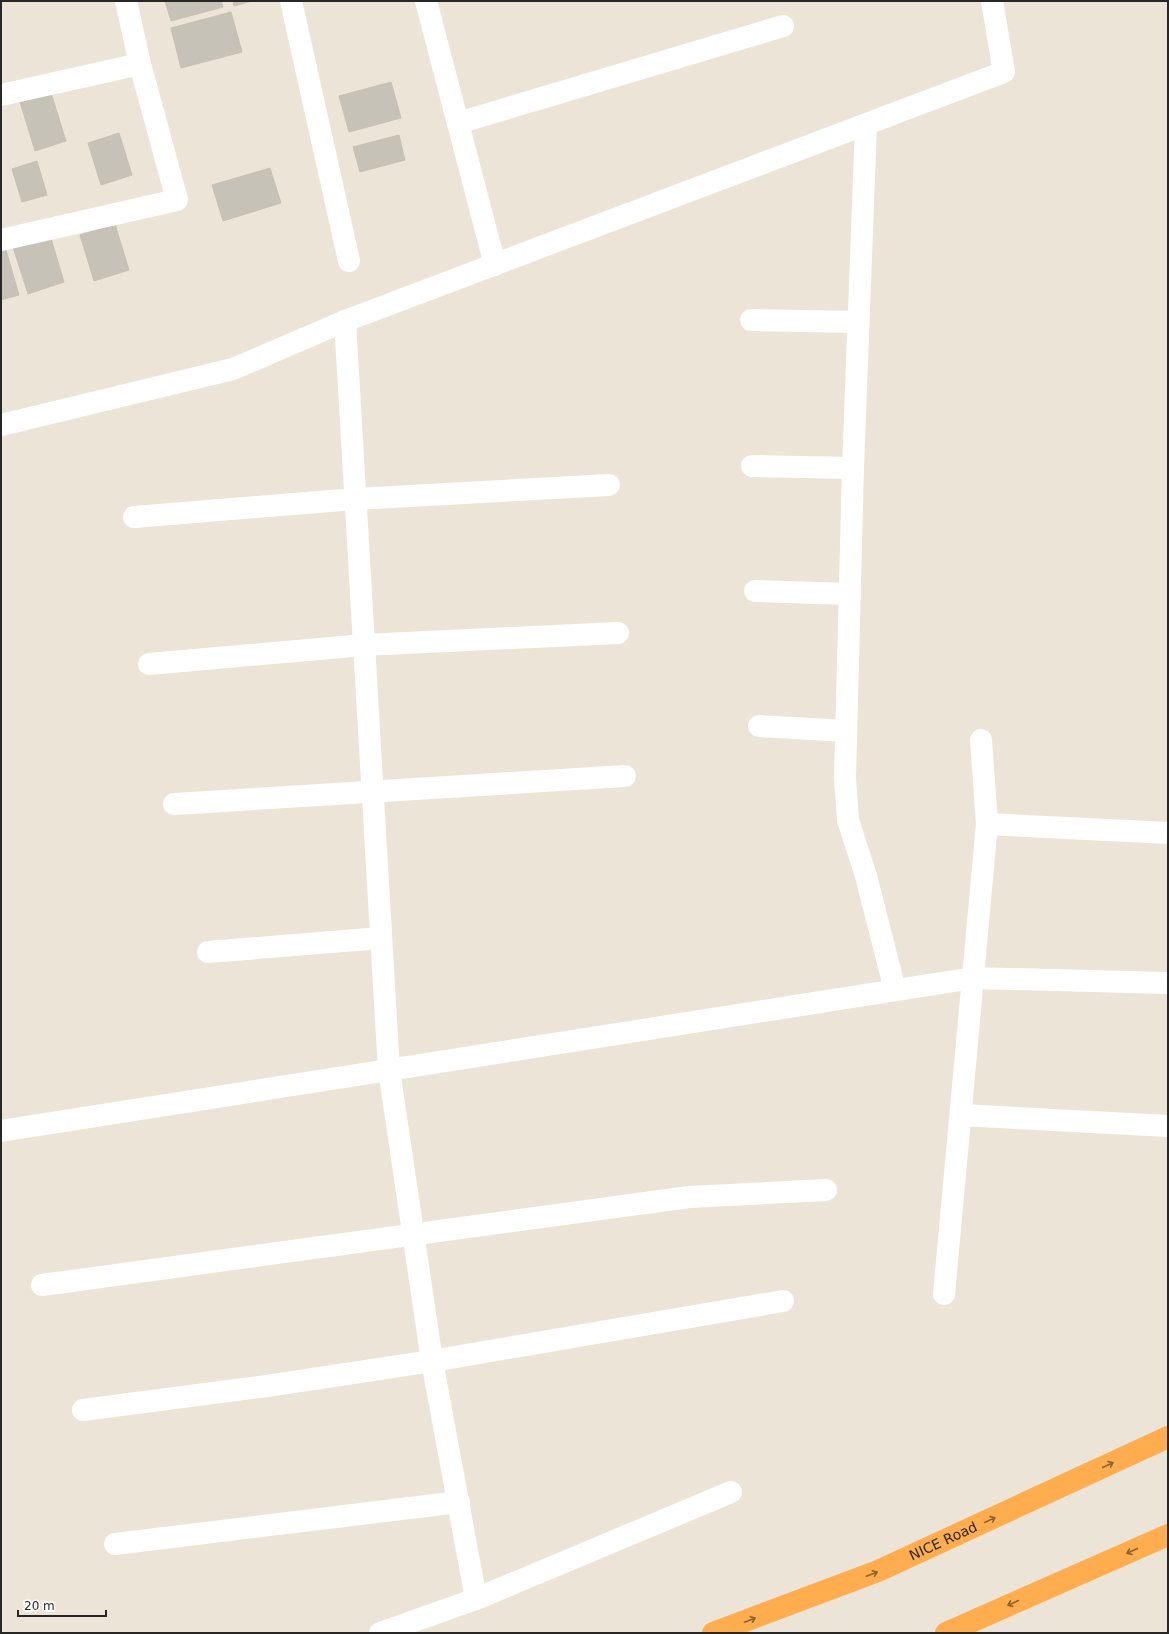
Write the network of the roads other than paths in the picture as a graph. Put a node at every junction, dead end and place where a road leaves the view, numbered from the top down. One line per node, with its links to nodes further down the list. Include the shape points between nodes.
1 (126, 1): 6 (street)
2 (291, 1): 11 (street)
3 (426, 1): 8 (street)
4 (992, 1): 9 (street, via 1004,72)
5 (783, 26): 8 (street)
6 (140, 64): 7 (street); 10 (street, via 177,200)
7 (1, 95)
8 (458, 123): 12 (street)
9 (866, 125): 12 (street); 15 (street)
10 (1, 240)
11 (350, 261)
12 (495, 265): 14 (street)
13 (751, 320): 15 (street)
14 (345, 321): 16 (street, via 233,369); 20 (street)
15 (858, 322): 18 (street)
16 (1, 425)
17 (752, 466): 18 (street)
18 (853, 468): 23 (street)
19 (609, 485): 20 (street)
20 (355, 499): 21 (street); 25 (street)
21 (134, 517)
22 (755, 591): 23 (street)
23 (850, 594): 28 (street)
24 (618, 633): 25 (street)
25 (364, 645): 26 (street); 31 (street)
26 (149, 664)
27 (759, 726): 28 (street)
28 (846, 731): 39 (street, via 845,778 848,820 866,876)
29 (982, 740): 33 (street)
30 (625, 776): 31 (street)
31 (372, 792): 32 (street); 35 (street)
32 (174, 804)
33 (987, 824): 34 (street); 37 (street)
34 (1168, 833)
35 (381, 938): 36 (street); 40 (street)
36 (208, 952)
37 (974, 978): 38 (street); 39 (street); 41 (street)
38 (1168, 983)
39 (894, 990): 40 (street)
40 (389, 1070): 43 (street); 45 (street)
41 (961, 1115): 42 (street); 47 (street)
42 (1168, 1126)
43 (1, 1131)
44 (826, 1190): 45 (street, via 688,1197)
45 (413, 1234): 46 (street); 49 (street)
46 (42, 1285)
47 (944, 1294)
48 (783, 1301): 49 (street)
49 (432, 1360): 50 (street, via 267,1386); 53 (street)
50 (83, 1410)
51 (1168, 1437): 58 (highway, NICE Road, one-way to 51, via 878,1571)
52 (730, 1492): 56 (street)
53 (459, 1502): 55 (street); 56 (street)
54 (1168, 1535): 59 (highway, one-way to 59)
55 (115, 1544)
56 (476, 1599): 57 (street)
57 (380, 1633)
58 (713, 1633)
59 (946, 1633)

